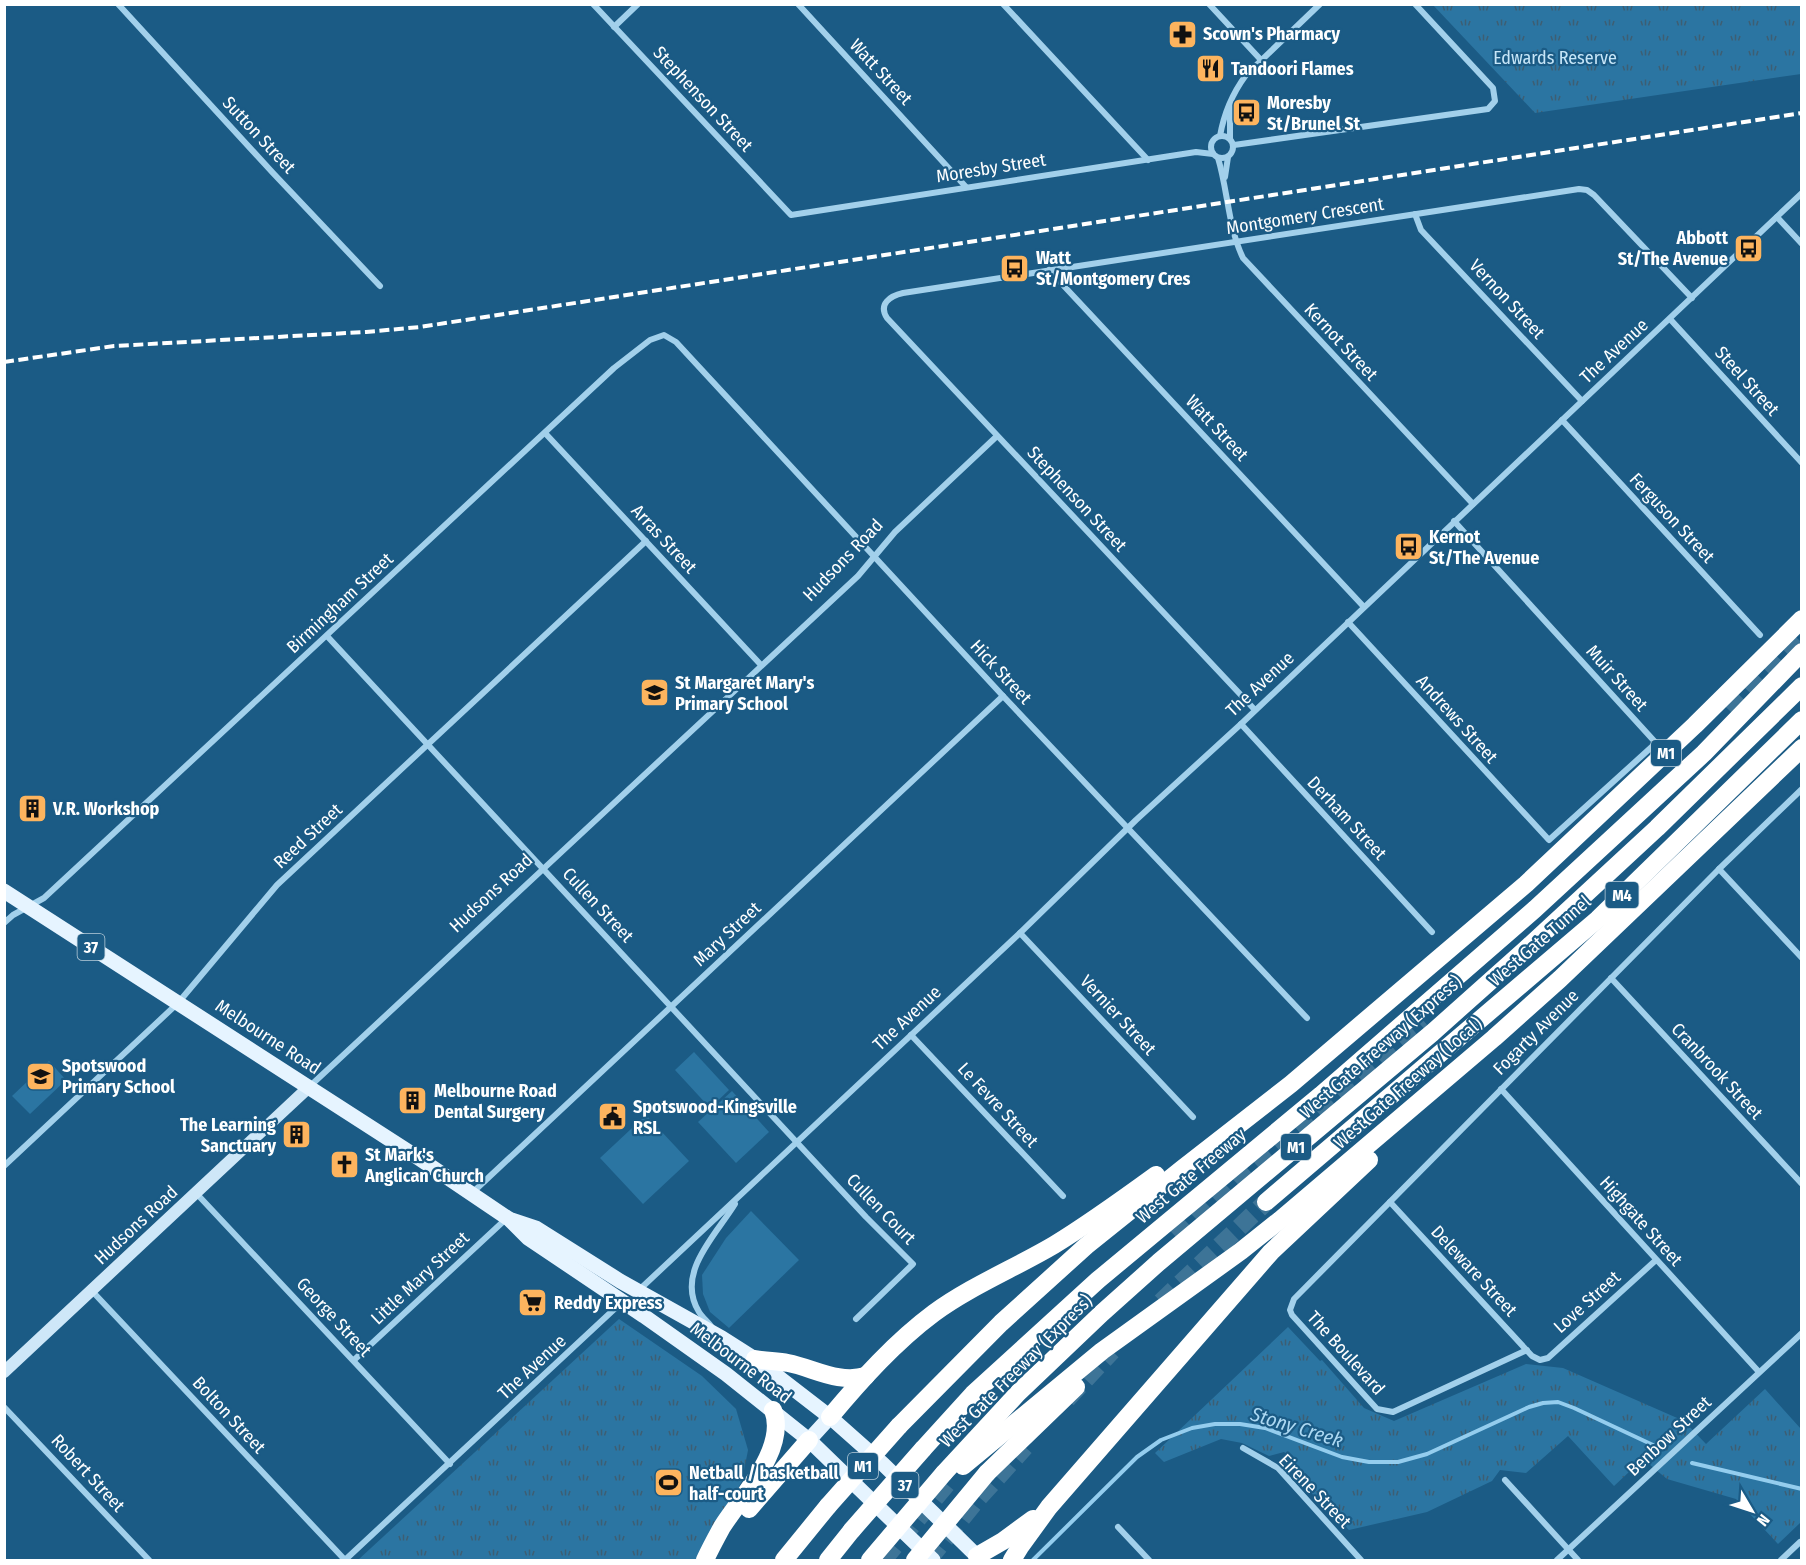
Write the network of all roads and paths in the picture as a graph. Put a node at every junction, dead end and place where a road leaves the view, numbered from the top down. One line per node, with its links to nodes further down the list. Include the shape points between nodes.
1 (118, 4): 28 (street, Sutton Street)
2 (593, 4): 9 (street, Stephenson Street)
3 (638, 4): 9 (street)
4 (798, 4): 20 (street, Watt Street)
5 (1003, 4): 18 (street)
6 (1209, 4): 10 (street)
7 (1320, 4): 10 (street)
8 (1415, 4): 13 (street, via 1493,88 1495,101 1488,109)
9 (614, 27): 23 (street, Stephenson Street)
10 (1261, 60): 11 (street, via 1236,88)
11 (1230, 101): 12 (street); 13 (street)
12 (1220, 136): 13 (street); 14 (street)
13 (1232, 142): 17 (street, via 1233,152)
14 (1211, 146): 15 (street, Moresby Street); 16 (street)
15 (1196, 152): 16 (street, Moresby Street); 18 (street, Moresby Street)
16 (1216, 156): 17 (street); 19 (street, Kernot Street)
17 (1228, 157): 19 (street, Kernot Street)
18 (1148, 160): 20 (street, Moresby Street)
19 (1225, 180): 25 (street, Kernot Street)
20 (966, 187): 23 (street, Moresby Street)
21 (1802, 194): 24 (street, The Avenue)
22 (1415, 214): 25 (street, Montgomery Crescent); 29 (street, Montgomery Crescent, via 1587,190); 33 (street, Vernon Street, via 1421,230)
23 (791, 215)
24 (1777, 217): 26 (street); 29 (street, The Avenue)
25 (1235, 241): 27 (street, Montgomery Crescent); 38 (street, Kernot Street, via 1253,271)
26 (1802, 244)
27 (1049, 270): 30 (street, Montgomery Crescent, via 894,295); 42 (street, Watt Street)
28 (380, 286)
29 (1692, 298): 31 (street, The Avenue)
30 (884, 305): 36 (street, Stephenson Street, via 887,318)
31 (1670, 319): 33 (street, The Avenue); 37 (street, Steel Street)
32 (676, 342): 35 (street, Birmingham Street, via 664,335 633,351); 41 (street, Hick Street)
33 (1582, 401): 34 (street, The Avenue)
34 (1562, 420): 38 (street, The Avenue); 45 (street, Ferguson Street)
35 (545, 432): 40 (street, Arras Street); 46 (street, Birmingham Street)
36 (997, 436): 41 (street, Hudsons Road); 51 (street, Stephenson Street)
37 (1802, 464)
38 (1473, 504): 39 (street, The Avenue)
39 (1454, 521): 42 (street, The Avenue); 58 (street, Muir Street, via 1656,743 1549,840)
40 (646, 542): 48 (street, Arras Street); 54 (street, Reed Street)
41 (874, 556): 48 (street, Hudsons Road, via 858,576); 50 (street, Hick Street)
42 (1364, 607): 44 (street, The Avenue)
43 (1802, 620): 59 (highway, M1, via 1657,778); 71 (highway, M1, via 1617,801)
44 (1348, 622): 51 (street, The Avenue); 58 (street, Andrews Street)
45 (1760, 635)
46 (327, 636): 54 (street, Cullen Street); 63 (street, Birmingham Street, via 44,898)
47 (1802, 652): 59 (highway, M1, via 1704,753)
48 (761, 665): 60 (street, Hudsons Road)
49 (1802, 686): 110 (highway, West Gate Freeway (Express) / M1, via 1525,950 1126,1291 1018,1393)
50 (1003, 696): 57 (street, Hick Street); 70 (street, Mary Street)
51 (1255, 710): 53 (street, The Avenue)
52 (1802, 720): 85 (highway, West Gate Tunnel / M4, via 1598,919)
53 (1240, 724): 57 (street, The Avenue); 65 (street, Derham Street)
54 (428, 744): 60 (street, Cullen Street); 69 (street, Reed Street, via 277,885)
55 (1802, 748): 74 (highway, West Gate Freeway (Local) / M1)
56 (1802, 789): 61 (street, Fogarty Avenue)
57 (1127, 828): 66 (street, The Avenue); 72 (street, Hick Street)
58 (1544, 837)
59 (1604, 847): 122 (highway, West Gate Freeway / M1, bridge, via 1428,1004 1051,1322 973,1394)
60 (544, 868): 70 (street, Cullen Street); 75 (street, Hudsons Road)
61 (1719, 869): 67 (street); 68 (street, Fogarty Avenue)
62 (4, 891): 63 (main road, Melbourne Road / 37)
63 (29, 906): 64 (street, Birmingham Street); 69 (main road, Melbourne Road / 37)
64 (4, 923)
65 (1432, 932)
66 (1020, 933): 73 (street, The Avenue); 77 (street, Vernier Street)
67 (1802, 958)
68 (1611, 978): 76 (street, Fogarty Avenue); 80 (street, Cranbrook Street)
69 (178, 1003): 75 (main road, Melbourne Road / 37); 79 (street, Reed Street)
70 (671, 1006): 78 (street, Cullen Street); 82 (street, Mary Street)
71 (1380, 1009): 103 (highway, via 1107,1211 935,1313); 121 (highway, M1, bridge, via 1086,1246 1001,1323 898,1426)
72 (1307, 1018)
73 (910, 1035): 78 (street, The Avenue); 84 (street, Le Fevre Street)
74 (1494, 1038): 89 (highway, West Gate Freeway (Local) / M1, via 1281,1220); 112 (highway, via 1271,1252)
75 (309, 1087): 81 (street, Hudsons Road); 82 (main road, Melbourne Road / 37)
76 (1501, 1089): 86 (street, Fogarty Avenue); 88 (street, Highgate Street)
77 (1193, 1117)
78 (797, 1142): 83 (street, The Avenue); 94 (street, Cullen Court, via 913,1264)
79 (4, 1166)
80 (1802, 1184)
81 (196, 1193): 91 (street, Hudsons Road); 100 (street, George Street)
82 (472, 1194): 87 (main road, Melbourne Road / 37)
83 (740, 1196): 90 (street, The Avenue); 96 (street, The Avenue, via 702,1251 692,1275 692,1292 699,1311)
84 (1063, 1196)
85 (1266, 1202)
86 (1390, 1202): 92 (street, Fogarty Avenue); 97 (street, Deleware Street)
87 (508, 1219): 90 (main road, Melbourne Road / 37, via 536,1228); 93 (main road, Melbourne Road / 37, via 528,1238); 100 (street, Little Mary Street)
88 (1656, 1260): 99 (street, Love Street, via 1548,1358); 102 (street, Highgate Street)
89 (1209, 1273): 110 (highway, West Gate Freeway (Local) / M1, via 1102,1351); 124 (highway, bridge, via 1060,1400 987,1473)
90 (638, 1290): 93 (street, The Avenue); 96 (main road, Melbourne Road / 37)
91 (92, 1291): 101 (street, Hudsons Road); 118 (street, Bolton Street)
92 (1294, 1299): 97 (street, The Boulevard, via 1292,1316 1382,1411 1393,1412)
93 (622, 1302): 105 (main road, Melbourne Road / 37); 109 (street, The Avenue)
94 (856, 1319)
95 (1802, 1333): 102 (street, Benbow Street)
96 (722, 1338): 98 (main road, Melbourne Road / 37)
97 (1527, 1350): 99 (street, Deleware Street)
98 (755, 1359): 103 (highway, via 788,1363 841,1378); 106 (main road, Melbourne Road / 37)
99 (1536, 1359)
100 (354, 1360): 109 (street, George Street)
101 (4, 1372)
102 (1759, 1372): 115 (street, Benbow Street)
103 (866, 1376): 106 (highway)
104 (4, 1407): 117 (street, Robert Street)
105 (773, 1410): 107 (main road, Melbourne Road / 37); 119 (highway, via 777,1428 763,1466)
106 (830, 1417): 107 (main road); 116 (main road, 37, via 883,1464)
107 (809, 1440): 120 (highway, via 758,1497); 125 (main road, Melbourne Road / 37)
108 (1243, 1448): 128 (street, Eirene Street, via 1278,1468)
109 (450, 1464): 118 (street, The Avenue)
110 (945, 1476): 123 (highway, West Gate Freeway (Local) / M1, bridge)
111 (1505, 1480): 115 (street)
112 (1049, 1507): 116 (highway); 126 (highway)
113 (1118, 1527): 127 (street)
114 (1800, 1542): 131 (street)
115 (1568, 1550): 129 (street, Benbow Street); 130 (street)
116 (977, 1559)
117 (149, 1560)
118 (345, 1560)
119 (705, 1560)
120 (710, 1560)
121 (784, 1560)
122 (828, 1560)
123 (870, 1560)
124 (915, 1560)
125 (933, 1560)
126 (1012, 1560)
127 (1149, 1560)
128 (1361, 1560)
129 (1557, 1560)
130 (1578, 1560)
131 (1780, 1560)

